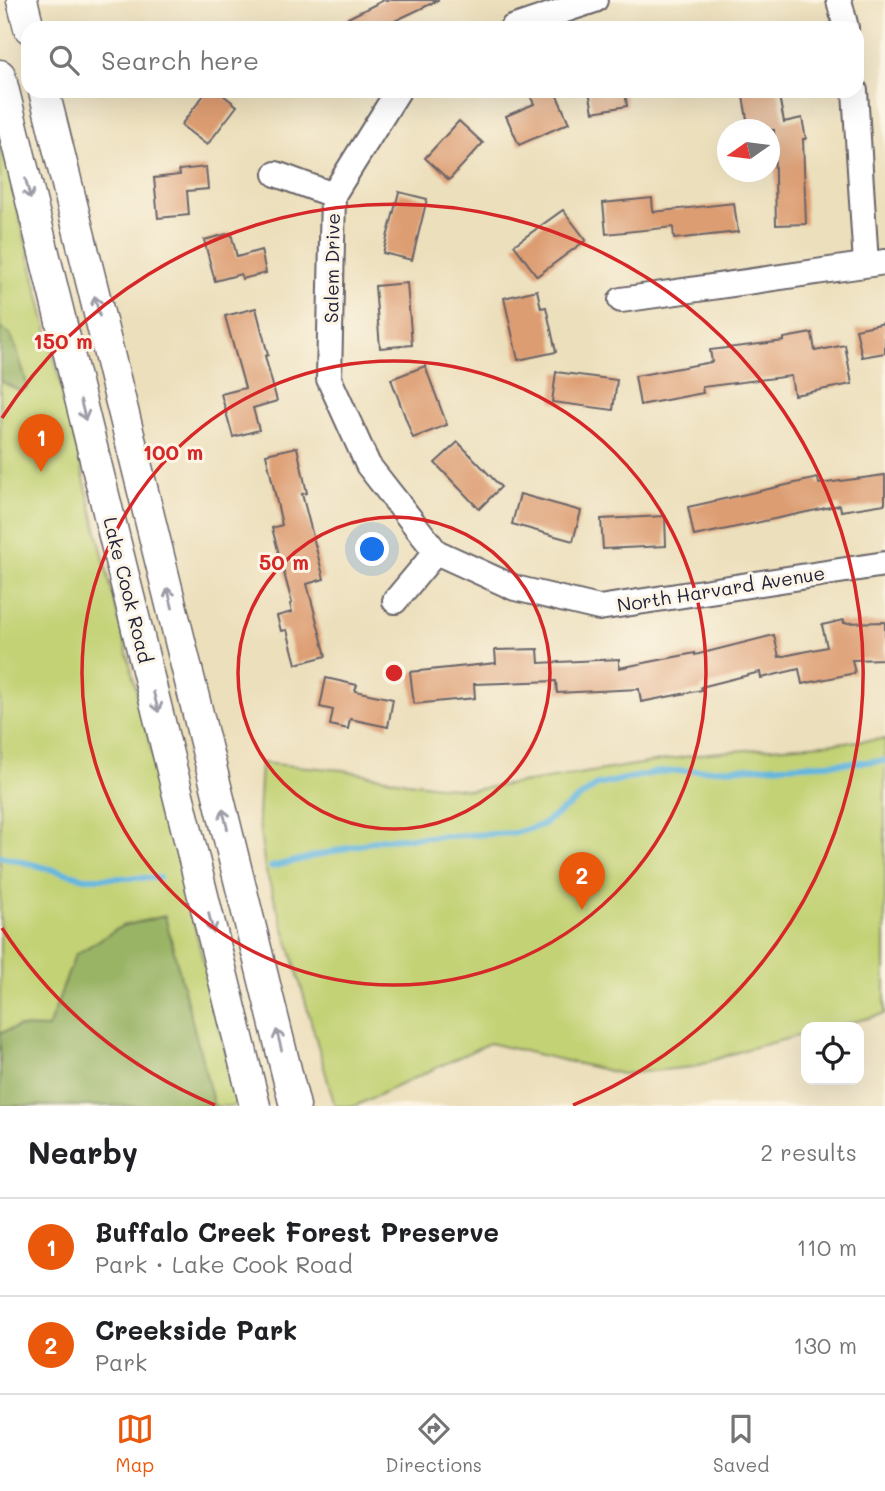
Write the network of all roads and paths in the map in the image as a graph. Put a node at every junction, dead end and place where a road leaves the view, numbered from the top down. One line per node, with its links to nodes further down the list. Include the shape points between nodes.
1 (22, 0): 4 (main road)
2 (595, 0): 5 (street)
3 (839, 0): 6 (street)
4 (27, 21)
5 (533, 21)
6 (844, 21)
7 (0, 75): 19 (main road, Lake Cook Road, one-way to 19)
8 (46, 98): 20 (main road, Lake Cook Road, one-way to 8)
9 (394, 98): 12 (street, Salem Drive)
10 (856, 98): 13 (street)
11 (276, 174): 12 (street)
12 (333, 195): 15 (street, Salem Drive)
13 (876, 263): 14 (street)
14 (621, 300)
15 (329, 379): 16 (street, North Harvard Avenue, via 368,465)
16 (436, 552): 17 (street, North Harvard Avenue, via 515,588 599,608); 18 (street)
17 (885, 564)
18 (395, 601)
19 (255, 1106)
20 (295, 1106)

